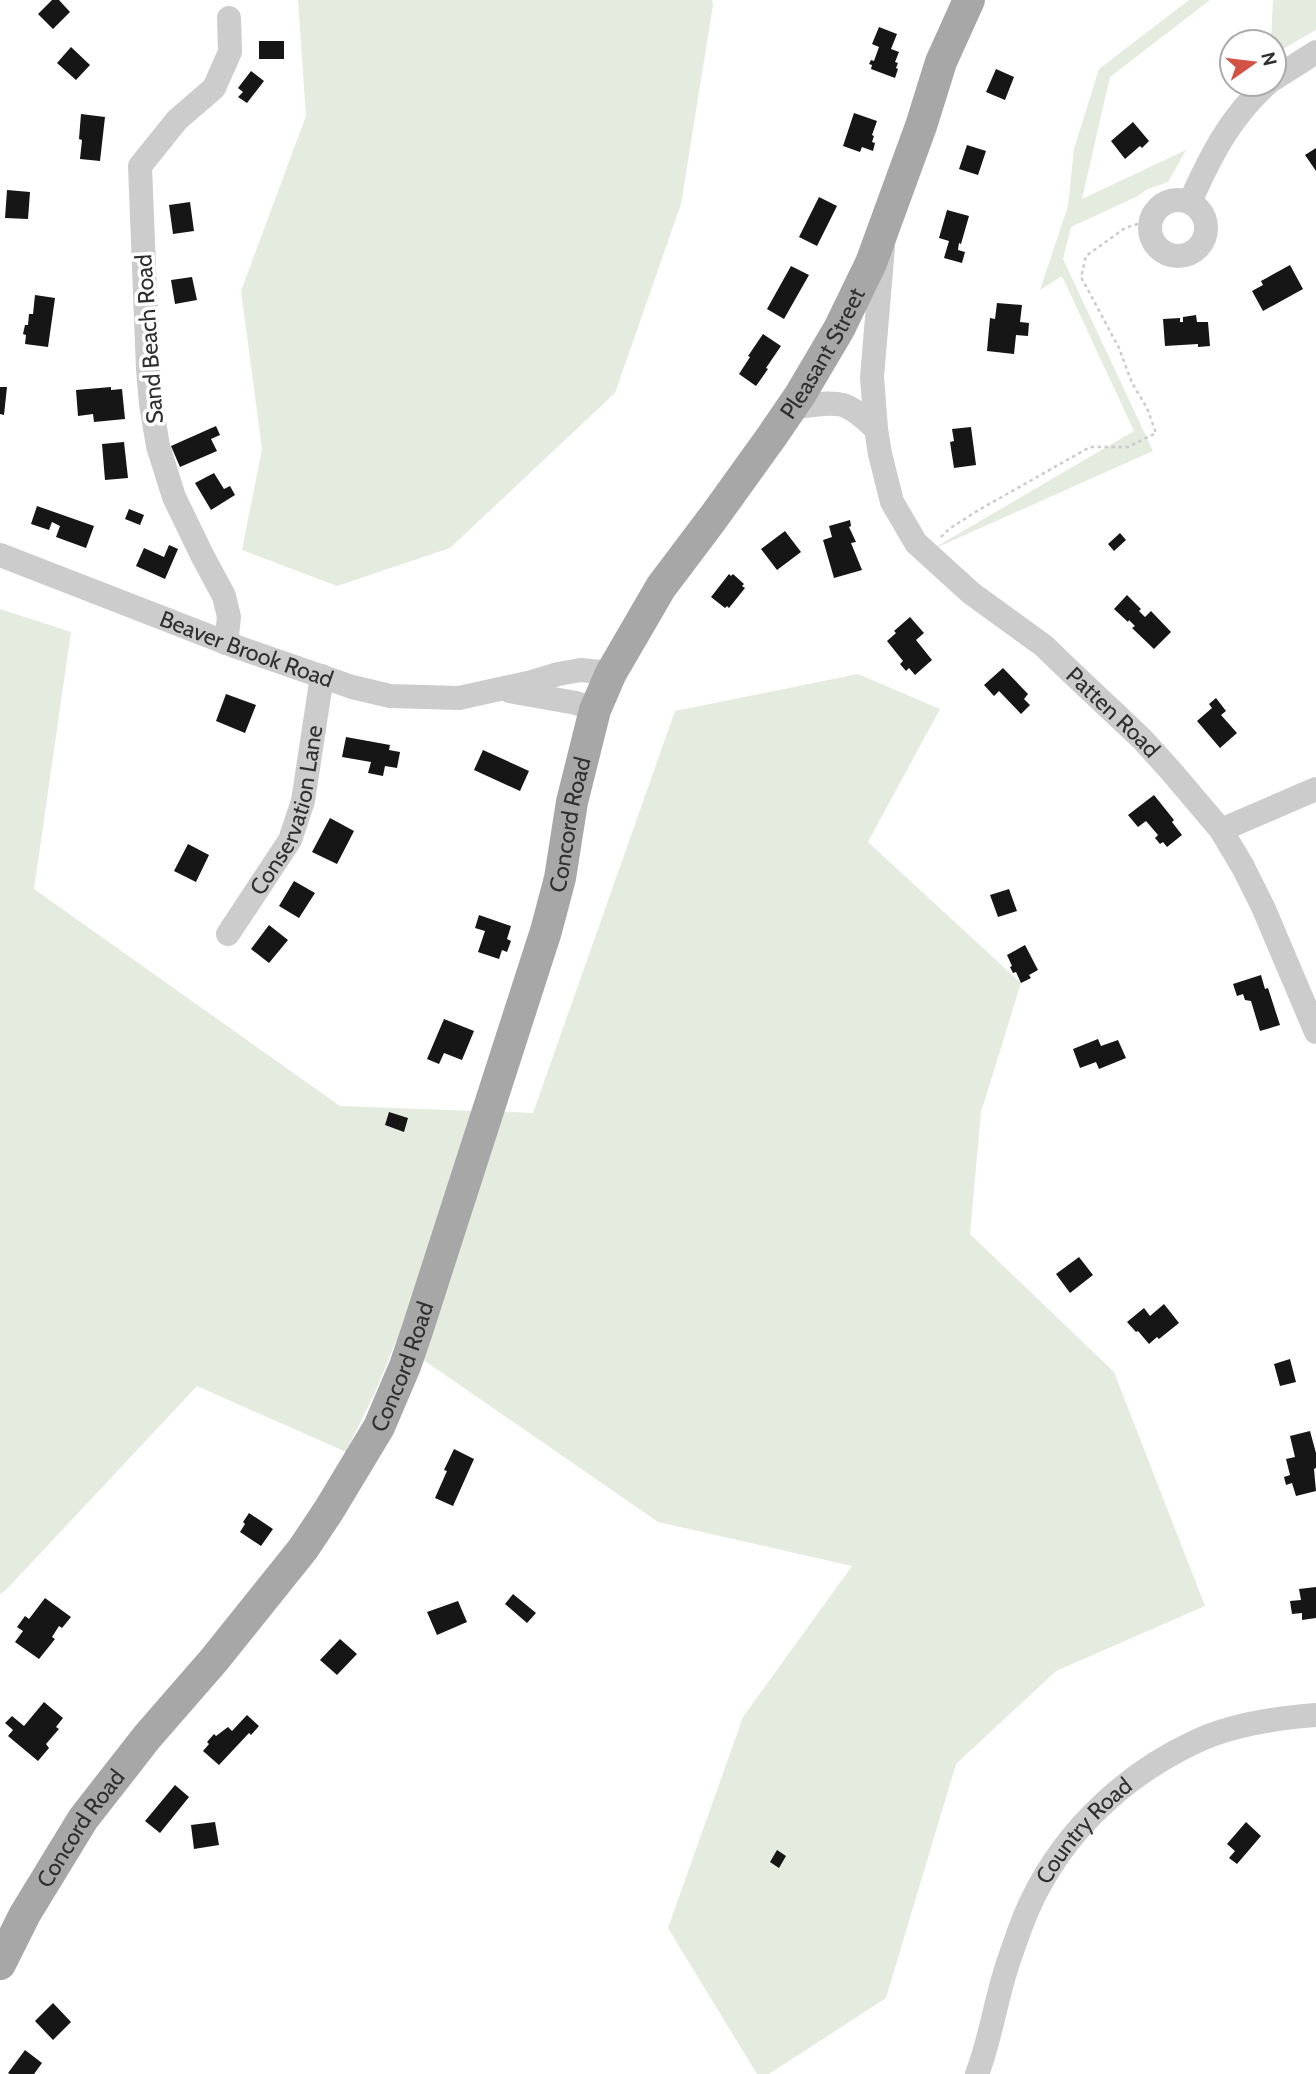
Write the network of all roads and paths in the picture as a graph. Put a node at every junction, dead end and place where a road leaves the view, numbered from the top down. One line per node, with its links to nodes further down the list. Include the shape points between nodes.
1 (969, 0): 8 (main road, Pleasant Street, via 942,62)
2 (229, 18): 13 (street, Sand Beach Road, via 230,52 214,88 177,120 140,166 148,369 158,446 174,497 224,596 229,617)
3 (1316, 52): 4 (street)
4 (1288, 70)
5 (1254, 98): 6 (street, via 1232,121)
6 (1190, 202): 7 (street, via 1170,200); 7 (street, via 1202,214 1206,231 1192,252 1174,256 1158,247 1152,239)
7 (1151, 220): 11 (path, via 1125,228 1086,256 1081,277 1156,433 1128,447 1090,447 976,511 949,529)
8 (885, 226): 9 (main road, Pleasant Street, via 839,329); 10 (street, Patten Road, via 872,377)
9 (791, 408): 10 (street, via 844,405); 14 (main road, Pleasant Street, via 661,587)
10 (876, 429): 11 (street, Patten Road, via 892,502 916,543)
11 (927, 552): 19 (street, Patten Road, via 971,593 1044,646 1142,739)
12 (0, 555): 13 (street, Beaver Brook Road)
13 (226, 643): 15 (street, Beaver Brook Road)
14 (611, 673): 16 (street, Beaver Brook Road, via 582,670); 17 (main road, Concord Road)
15 (322, 676): 16 (street, Beaver Brook Road, via 390,696 459,698); 20 (street, Conservation Lane, via 303,801 290,840)
16 (502, 689): 17 (street, Beaver Brook Road)
17 (596, 710): 23 (main road, Concord Road, via 543,942 413,1343 379,1427 303,1549 83,1819)
18 (1316, 789): 19 (street)
19 (1221, 830): 21 (street, Patten Road, via 1263,907)
20 (228, 934)
21 (1316, 1032)
22 (1316, 1715): 24 (street, Country Road, via 1286,1717 1197,1741 1114,1793 1079,1827 1047,1872 1022,1923)
23 (0, 1964)
24 (977, 2074)

